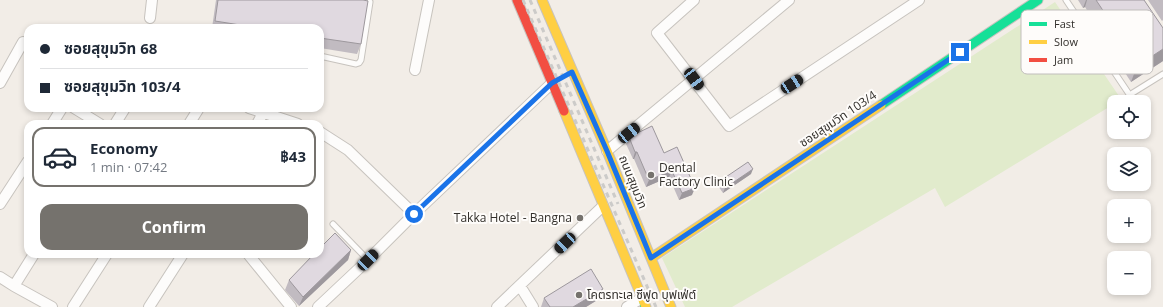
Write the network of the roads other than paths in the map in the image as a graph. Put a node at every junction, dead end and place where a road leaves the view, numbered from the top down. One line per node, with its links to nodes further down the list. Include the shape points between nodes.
1 (152, 0): 15 (street)
2 (429, 0): 18 (street)
3 (516, 0): 21 (main road, ถนนสุขุมวิท)
4 (542, 0): 21 (main road, ถนนสุขุมวิท)
5 (694, 0): 22 (street, via 657,33)
6 (790, 0): 22 (street)
7 (919, 0): 22 (street, via 728,126)
8 (1038, 0): 12 (main road, ซอยสุขุมวิท 103/4)
9 (1066, 0): 13 (lane)
10 (364, 1): 11 (lane)
11 (371, 1): 17 (lane, via 359,64)
12 (1023, 10)
13 (1073, 10)
14 (1021, 11): 40 (main road, ซอยสุขุมวิท 103/4)
15 (150, 18)
16 (23, 42): 23 (street)
17 (324, 57)
18 (415, 70)
19 (1116, 74): 20 (lane, via 1129,94 1132,94)
20 (1163, 74)
21 (562, 78): 30 (main road, ถนนสุขุมวิท); 33 (main road, ถนนสุขุมวิท); 34 (street)
22 (694, 79): 30 (street)
23 (0, 83)
24 (80, 112): 26 (street)
25 (263, 113): 27 (street); 28 (street)
26 (94, 120)
27 (259, 120)
28 (285, 120)
29 (324, 136): 34 (street, via 348,150)
30 (607, 151): 40 (main road, ถนนสุขุมวิท)
31 (24, 167): 32 (street)
32 (0, 204)
33 (604, 206): 44 (street); 45 (main road, ถนนสุขุมวิท)
34 (414, 214): 41 (street)
35 (333, 224): 41 (lane)
36 (32, 258): 43 (street)
37 (105, 258): 47 (street)
38 (180, 258): 48 (street)
39 (251, 258): 49 (street)
40 (651, 258): 54 (main road, ถนนสุขุมวิท)
41 (368, 260): 50 (street)
42 (0, 277): 43 (street)
43 (14, 286): 46 (street)
44 (520, 286): 51 (street); 52 (street)
45 (644, 304): 53 (street)
46 (52, 307)
47 (74, 307)
48 (149, 307)
49 (291, 307)
50 (318, 307)
51 (497, 307)
52 (533, 307)
53 (627, 307)
54 (671, 307)

